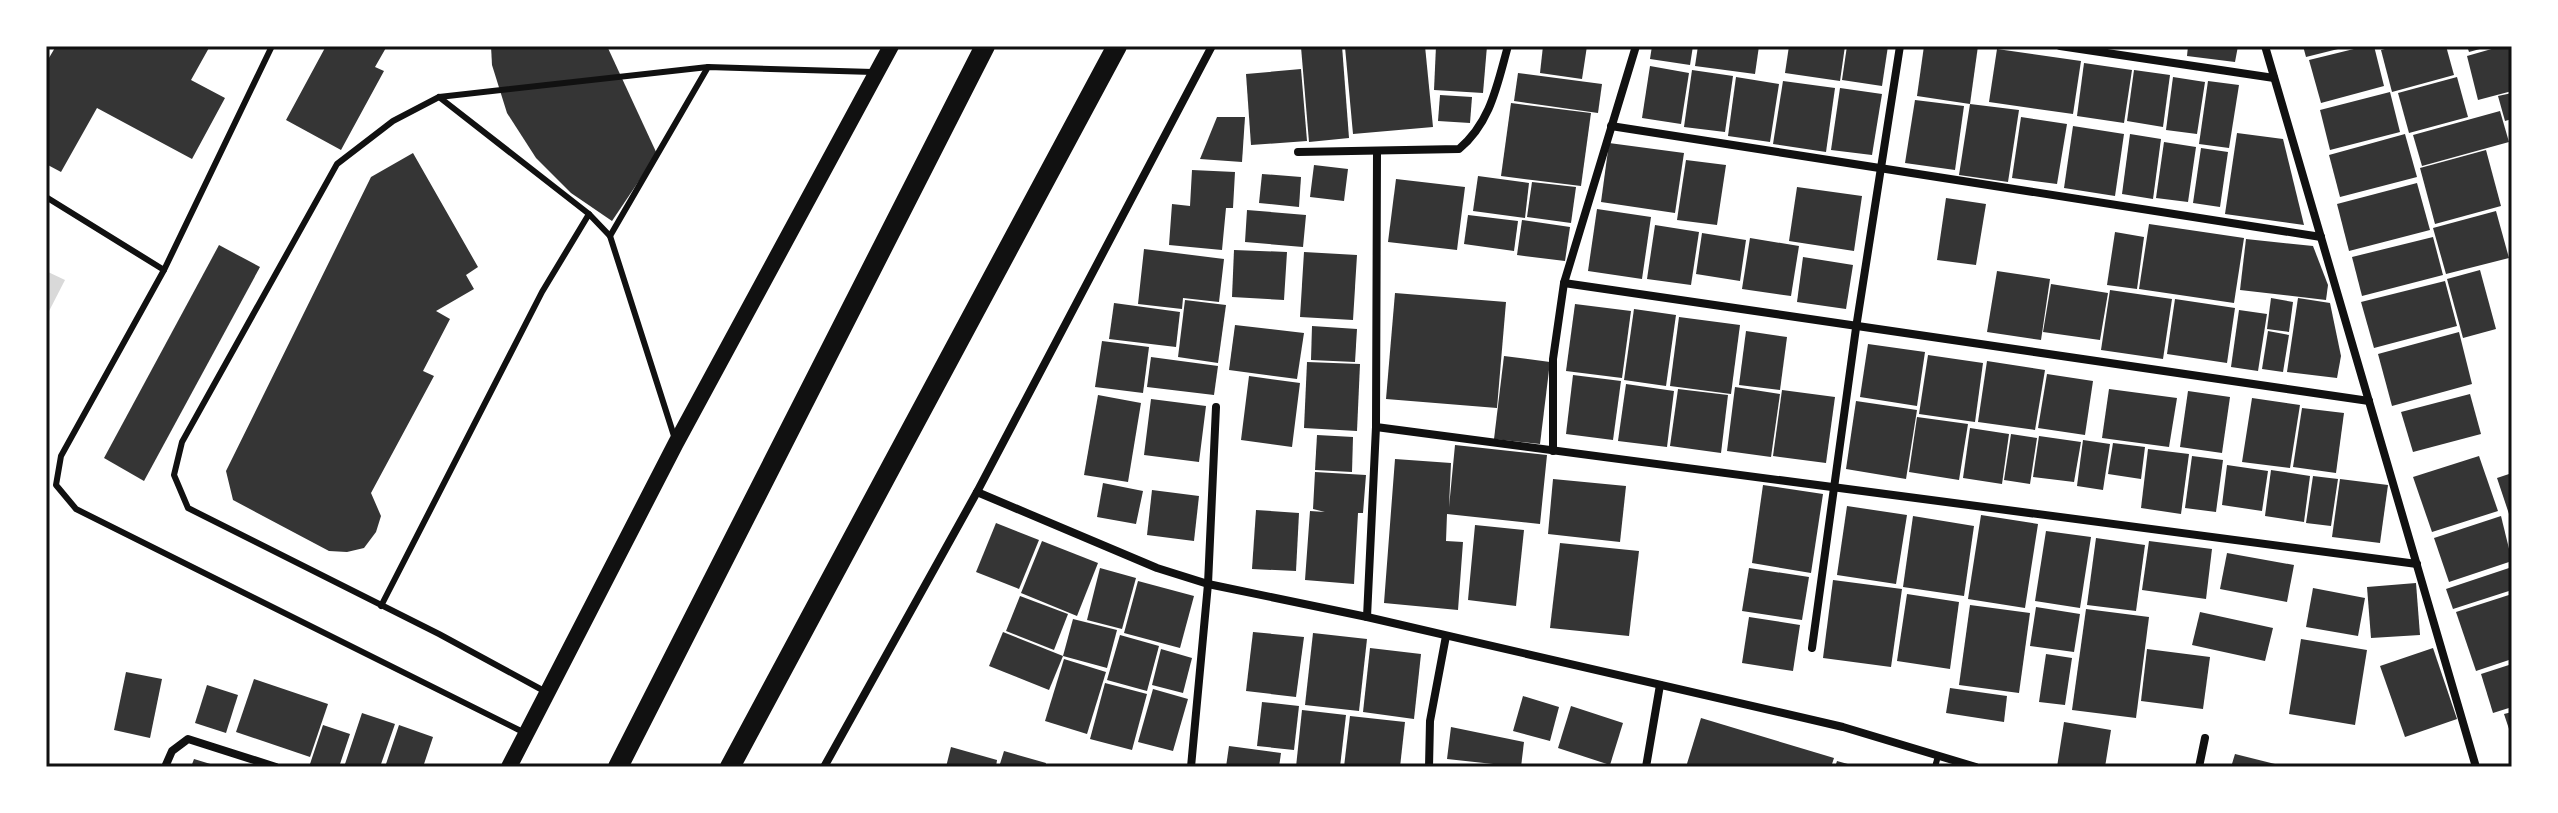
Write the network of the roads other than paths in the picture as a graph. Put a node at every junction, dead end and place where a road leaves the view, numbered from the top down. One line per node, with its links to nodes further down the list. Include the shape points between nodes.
1 (272, 46): 23 (lane)
2 (891, 46): 12 (main road)
3 (985, 46): 48 (main road)
4 (1117, 46): 49 (main road)
5 (1212, 46): 32 (street)
6 (1508, 46): 17 (street, via 1478,134 1459,149)
7 (1636, 46): 15 (street)
8 (1900, 46): 18 (street)
9 (2060, 46): 13 (street)
10 (2265, 46): 13 (street)
11 (708, 67): 12 (lane); 14 (lane); 21 (lane)
12 (877, 72): 29 (main road)
13 (2274, 78): 22 (street)
14 (439, 97): 20 (lane); 35 (lane, via 393,121 337,164 182,442 174,475 188,508)
15 (1611, 126): 18 (street); 24 (street)
16 (1298, 152): 17 (street)
17 (1377, 153): 28 (street)
18 (1880, 169): 22 (street); 25 (street)
19 (46, 197): 23 (lane)
20 (589, 214): 21 (lane); 35 (lane, via 542,292)
21 (610, 236): 29 (lane)
22 (2321, 237): 26 (street)
23 (164, 270): 41 (lane, via 61,456 56,485 76,509)
24 (1564, 283): 25 (street); 30 (street, via 1553,359)
25 (1856, 328): 26 (street); 31 (street)
26 (2369, 401): 33 (street)
27 (1216, 407): 34 (street)
28 (1376, 427): 30 (street); 36 (street)
29 (676, 443): 40 (main road)
30 (1553, 451): 31 (street)
31 (1833, 487): 33 (street); 38 (street)
32 (977, 492): 34 (street, via 1157,568); 50 (street)
33 (2417, 564): 57 (street)
34 (1208, 584): 36 (street); 51 (street)
35 (381, 606): 40 (lane)
36 (1367, 617): 37 (street)
37 (1446, 636): 39 (street); 52 (street, via 1430,721)
38 (1812, 648)
39 (1660, 685): 43 (street, via 1843,727); 53 (street)
40 (546, 692): 41 (main road)
41 (525, 734): 47 (main road)
42 (2205, 738): 56 (street)
43 (1938, 756): 44 (street); 54 (lane)
44 (1965, 765): 55 (street)
45 (165, 767): 46 (street, via 172,751 188,739)
46 (276, 767)
47 (509, 767)
48 (618, 767)
49 (730, 767)
50 (824, 767)
51 (1191, 767)
52 (1429, 767)
53 (1646, 767)
54 (1935, 767)
55 (1976, 767)
56 (2199, 767)
57 (2476, 767)

